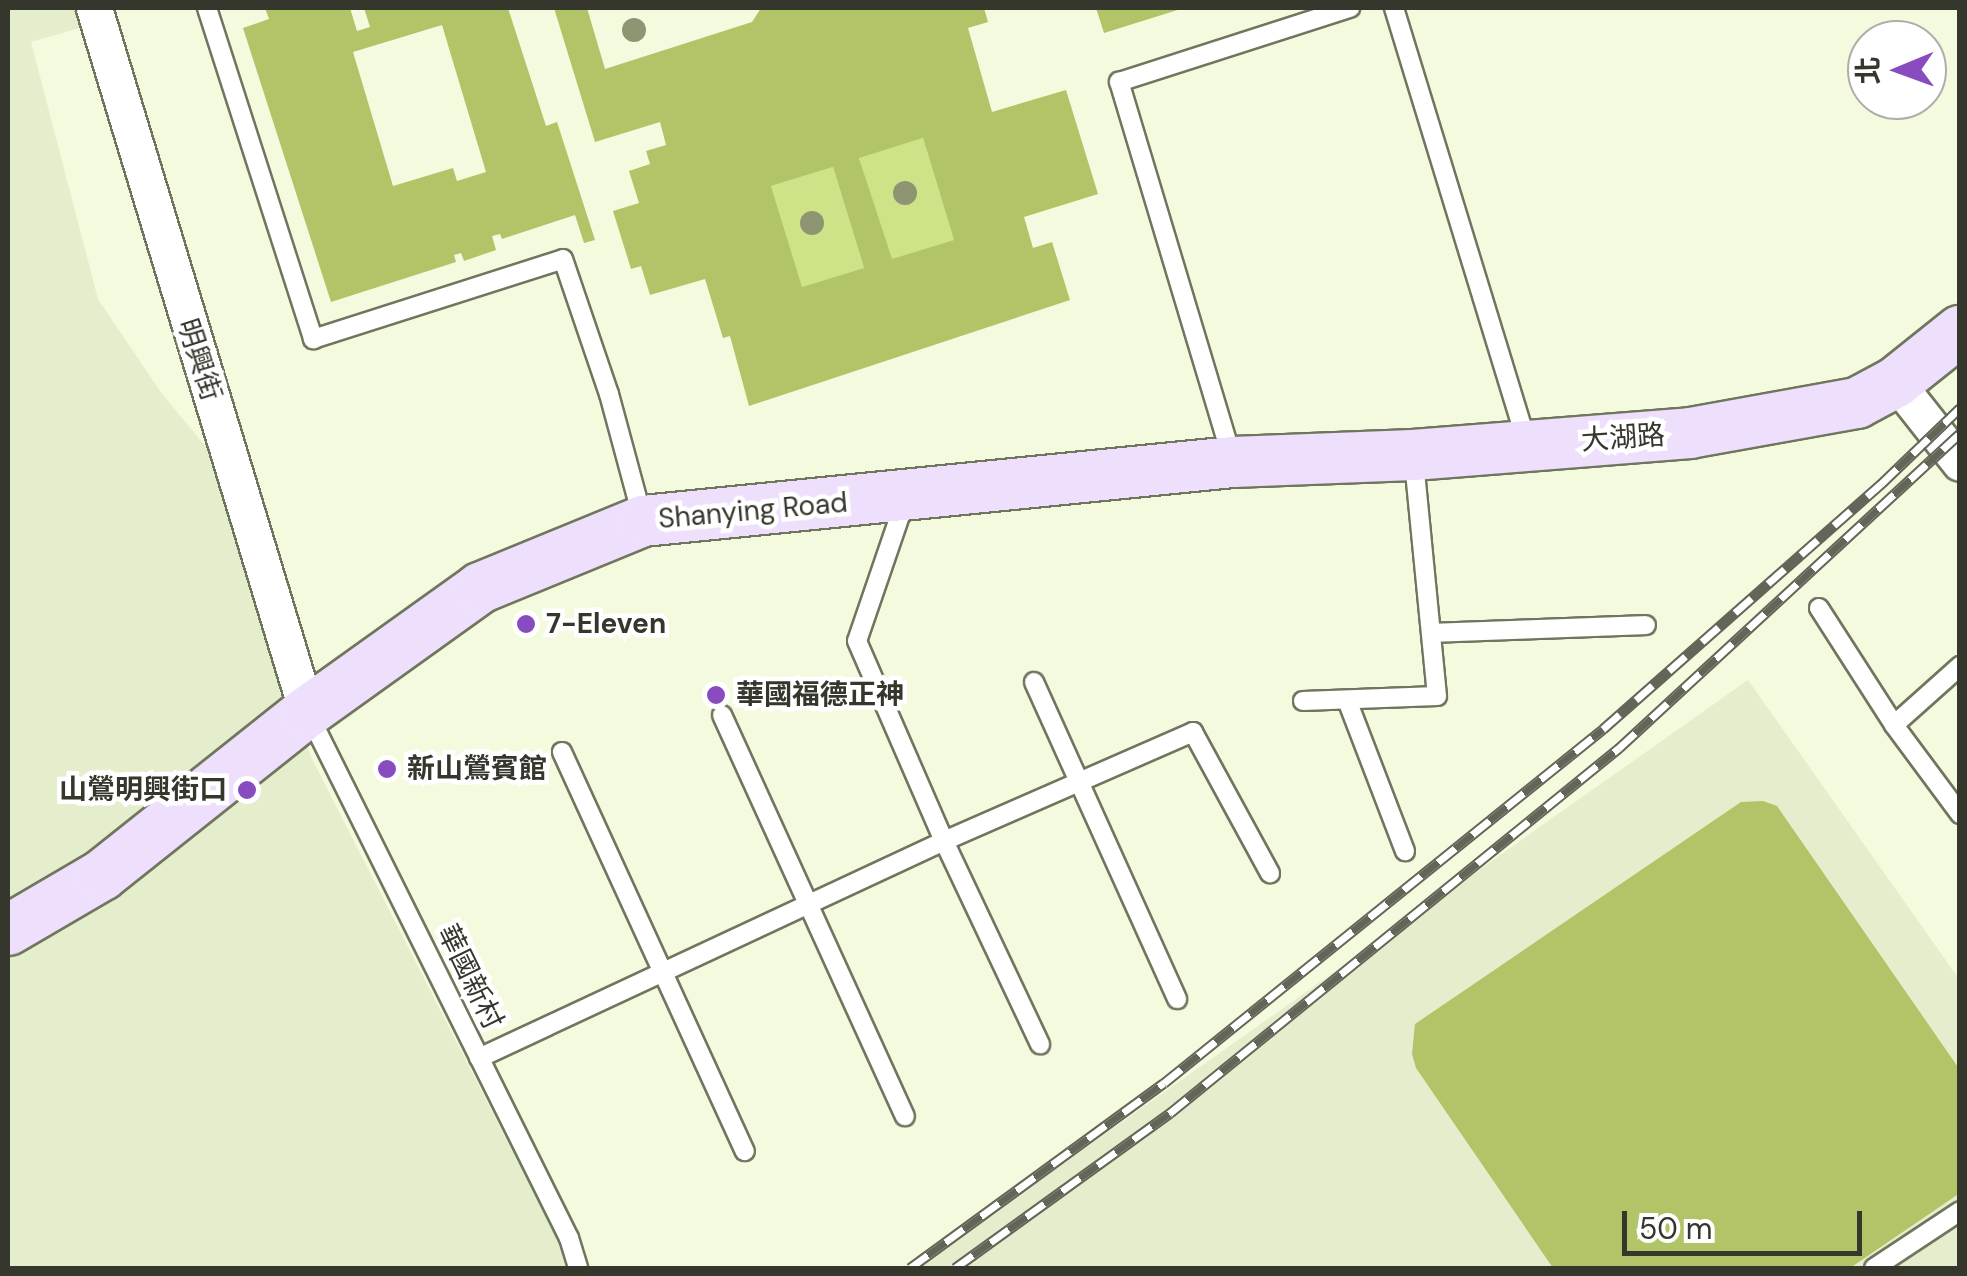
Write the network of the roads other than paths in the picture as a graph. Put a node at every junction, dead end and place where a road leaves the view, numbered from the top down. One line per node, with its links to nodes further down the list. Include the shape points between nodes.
1 (94, 8): 20 (street, 明興街)
2 (206, 8): 12 (lane, via 313,339 564,259)
3 (1350, 8): 9 (lane, via 1119,82)
4 (1394, 8): 7 (lane)
5 (1960, 331): 6 (street, 大湖路)
6 (1896, 382): 7 (street, 大湖路, via 1857,404 1690,433); 10 (street)
7 (1527, 444): 8 (street, 大湖路)
8 (1413, 455): 9 (street, 大湖路); 15 (lane)
9 (1247, 461): 11 (street, Shanying Road)
10 (1960, 463)
11 (906, 498): 12 (street, Shanying Road); 26 (lane, via 858,641)
12 (643, 521): 20 (street, Shanying Road, via 480,588)
13 (1819, 608): 22 (lane)
14 (1646, 624): 15 (lane)
15 (1432, 633): 18 (lane, via 1437,696)
16 (1960, 666): 22 (lane)
17 (1034, 682): 24 (lane)
18 (1347, 700): 19 (lane); 27 (lane)
19 (1303, 701)
20 (307, 712): 30 (street, Shanying Road, via 102,875); 34 (lane, 華國新村)
21 (722, 715): 29 (lane)
22 (1894, 724): 25 (lane)
23 (562, 752): 31 (lane)
24 (1079, 782): 26 (lane); 28 (lane, via 1193,732); 32 (lane)
25 (1960, 814)
26 (944, 841): 29 (lane); 33 (lane)
27 (1405, 850)
28 (1270, 873)
29 (808, 905): 31 (lane); 35 (lane)
30 (8, 930)
31 (661, 974): 34 (lane); 36 (lane)
32 (1177, 1000)
33 (1040, 1044)
34 (479, 1058): 38 (lane, 華國新村)
35 (906, 1116)
36 (745, 1151)
37 (1960, 1211): 39 (lane)
38 (578, 1268)
39 (1874, 1268)

